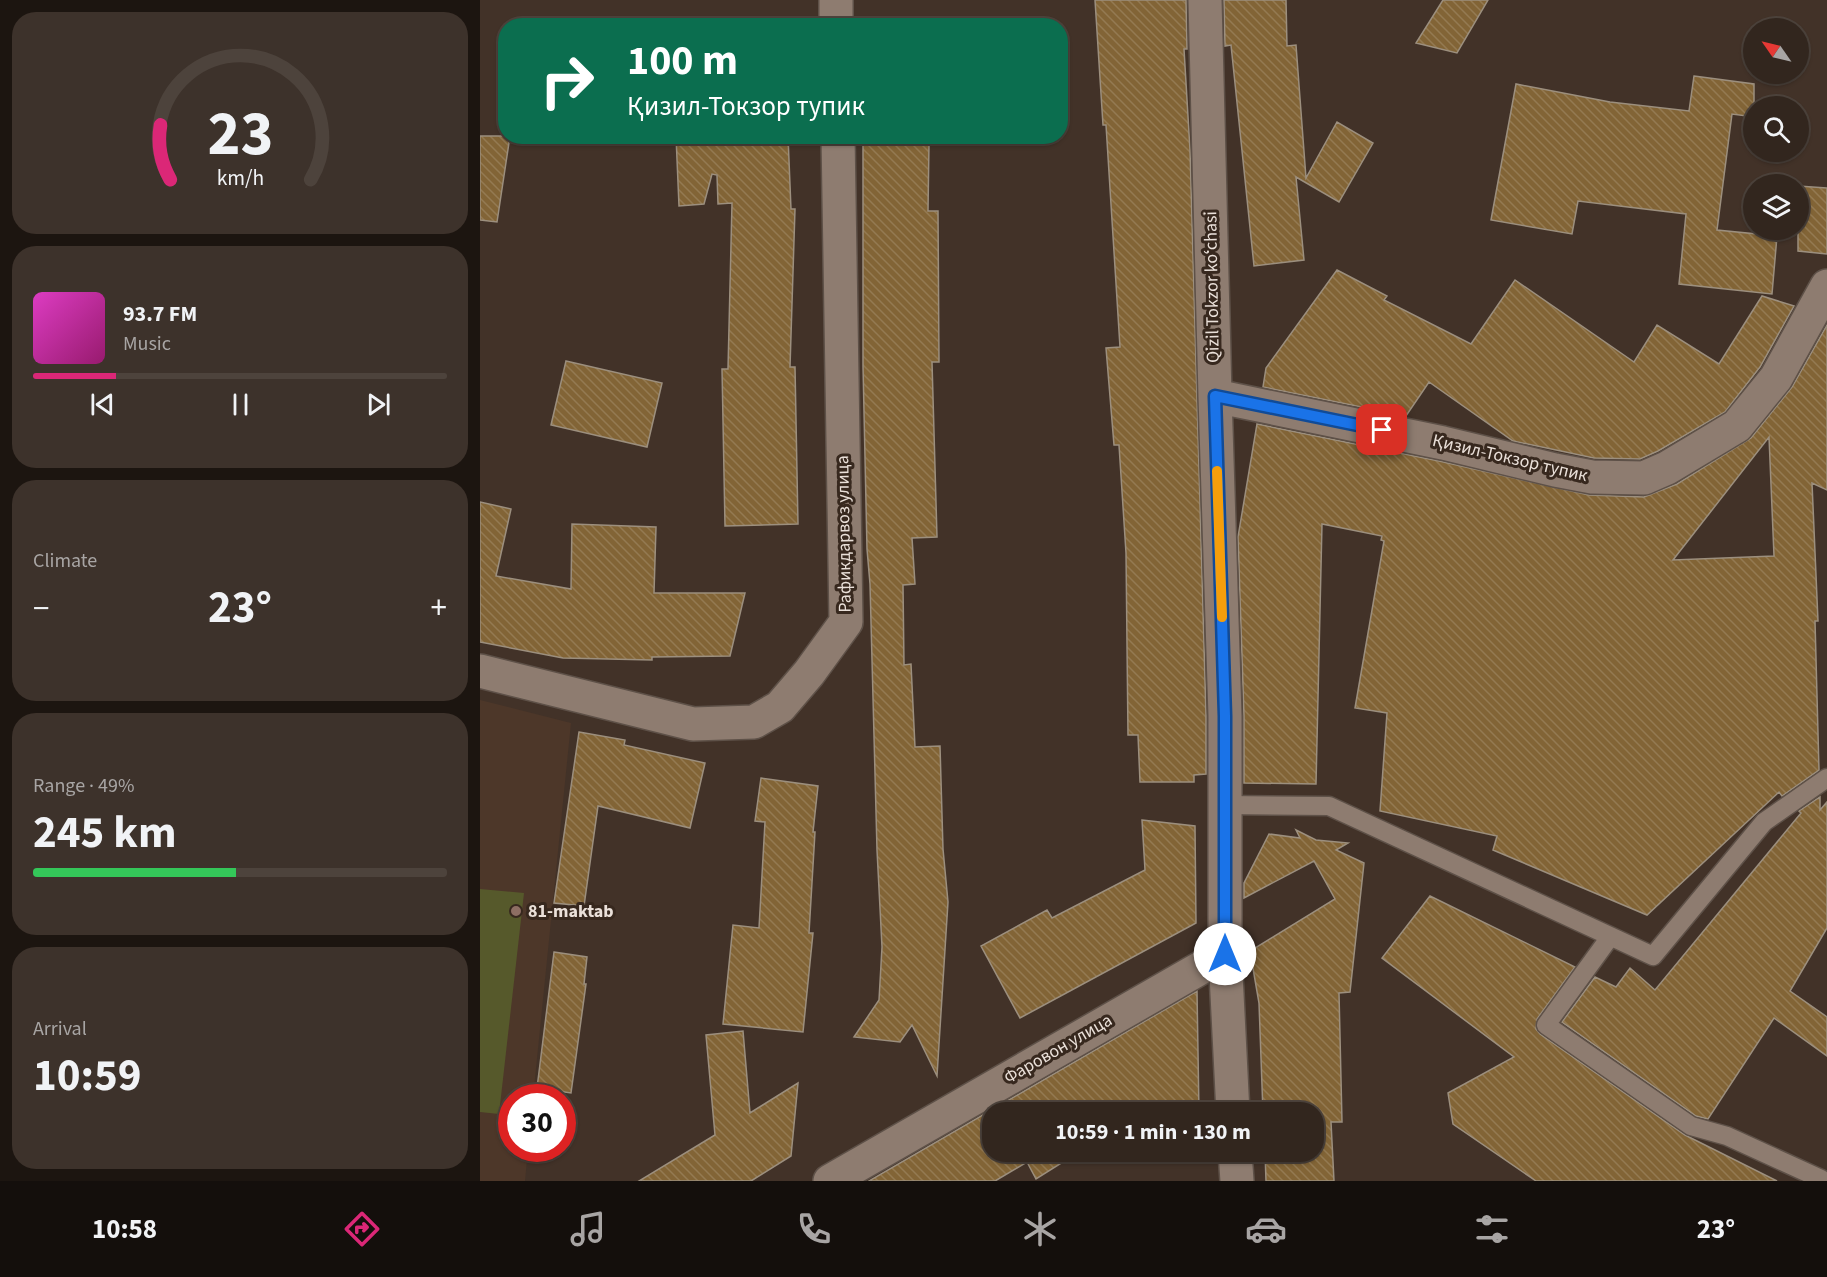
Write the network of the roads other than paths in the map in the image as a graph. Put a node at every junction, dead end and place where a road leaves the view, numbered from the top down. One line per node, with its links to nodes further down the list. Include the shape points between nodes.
1 (836, 0): 3 (street)
2 (1205, 0): 6 (street, Qizil Tokzor koʻchasi)
3 (836, 18)
4 (838, 144): 7 (street, Рафикдарвоз улица, via 846,622 780,707 754,722 693,724)
5 (1827, 286): 6 (street, Қизил-Токзор тупик, via 1776,378 1737,426 1644,478 1592,477 1555,470)
6 (1215, 396): 9 (street, Qizil Tokzor koʻchasi)
7 (480, 671)
8 (1827, 778): 10 (lane, via 1764,822 1653,956)
9 (1225, 805): 10 (lane, via 1329,806); 11 (street, Qizil Tokzor koʻchasi)
10 (1610, 938): 14 (lane, via 1546,1025 1691,1126 1727,1136)
11 (1225, 954): 12 (street, Qizil Tokzor koʻchasi); 15 (street, Фаровон улица)
12 (1232, 1102)
13 (1236, 1162): 16 (street)
14 (1821, 1179)
15 (830, 1181)
16 (1237, 1181)

